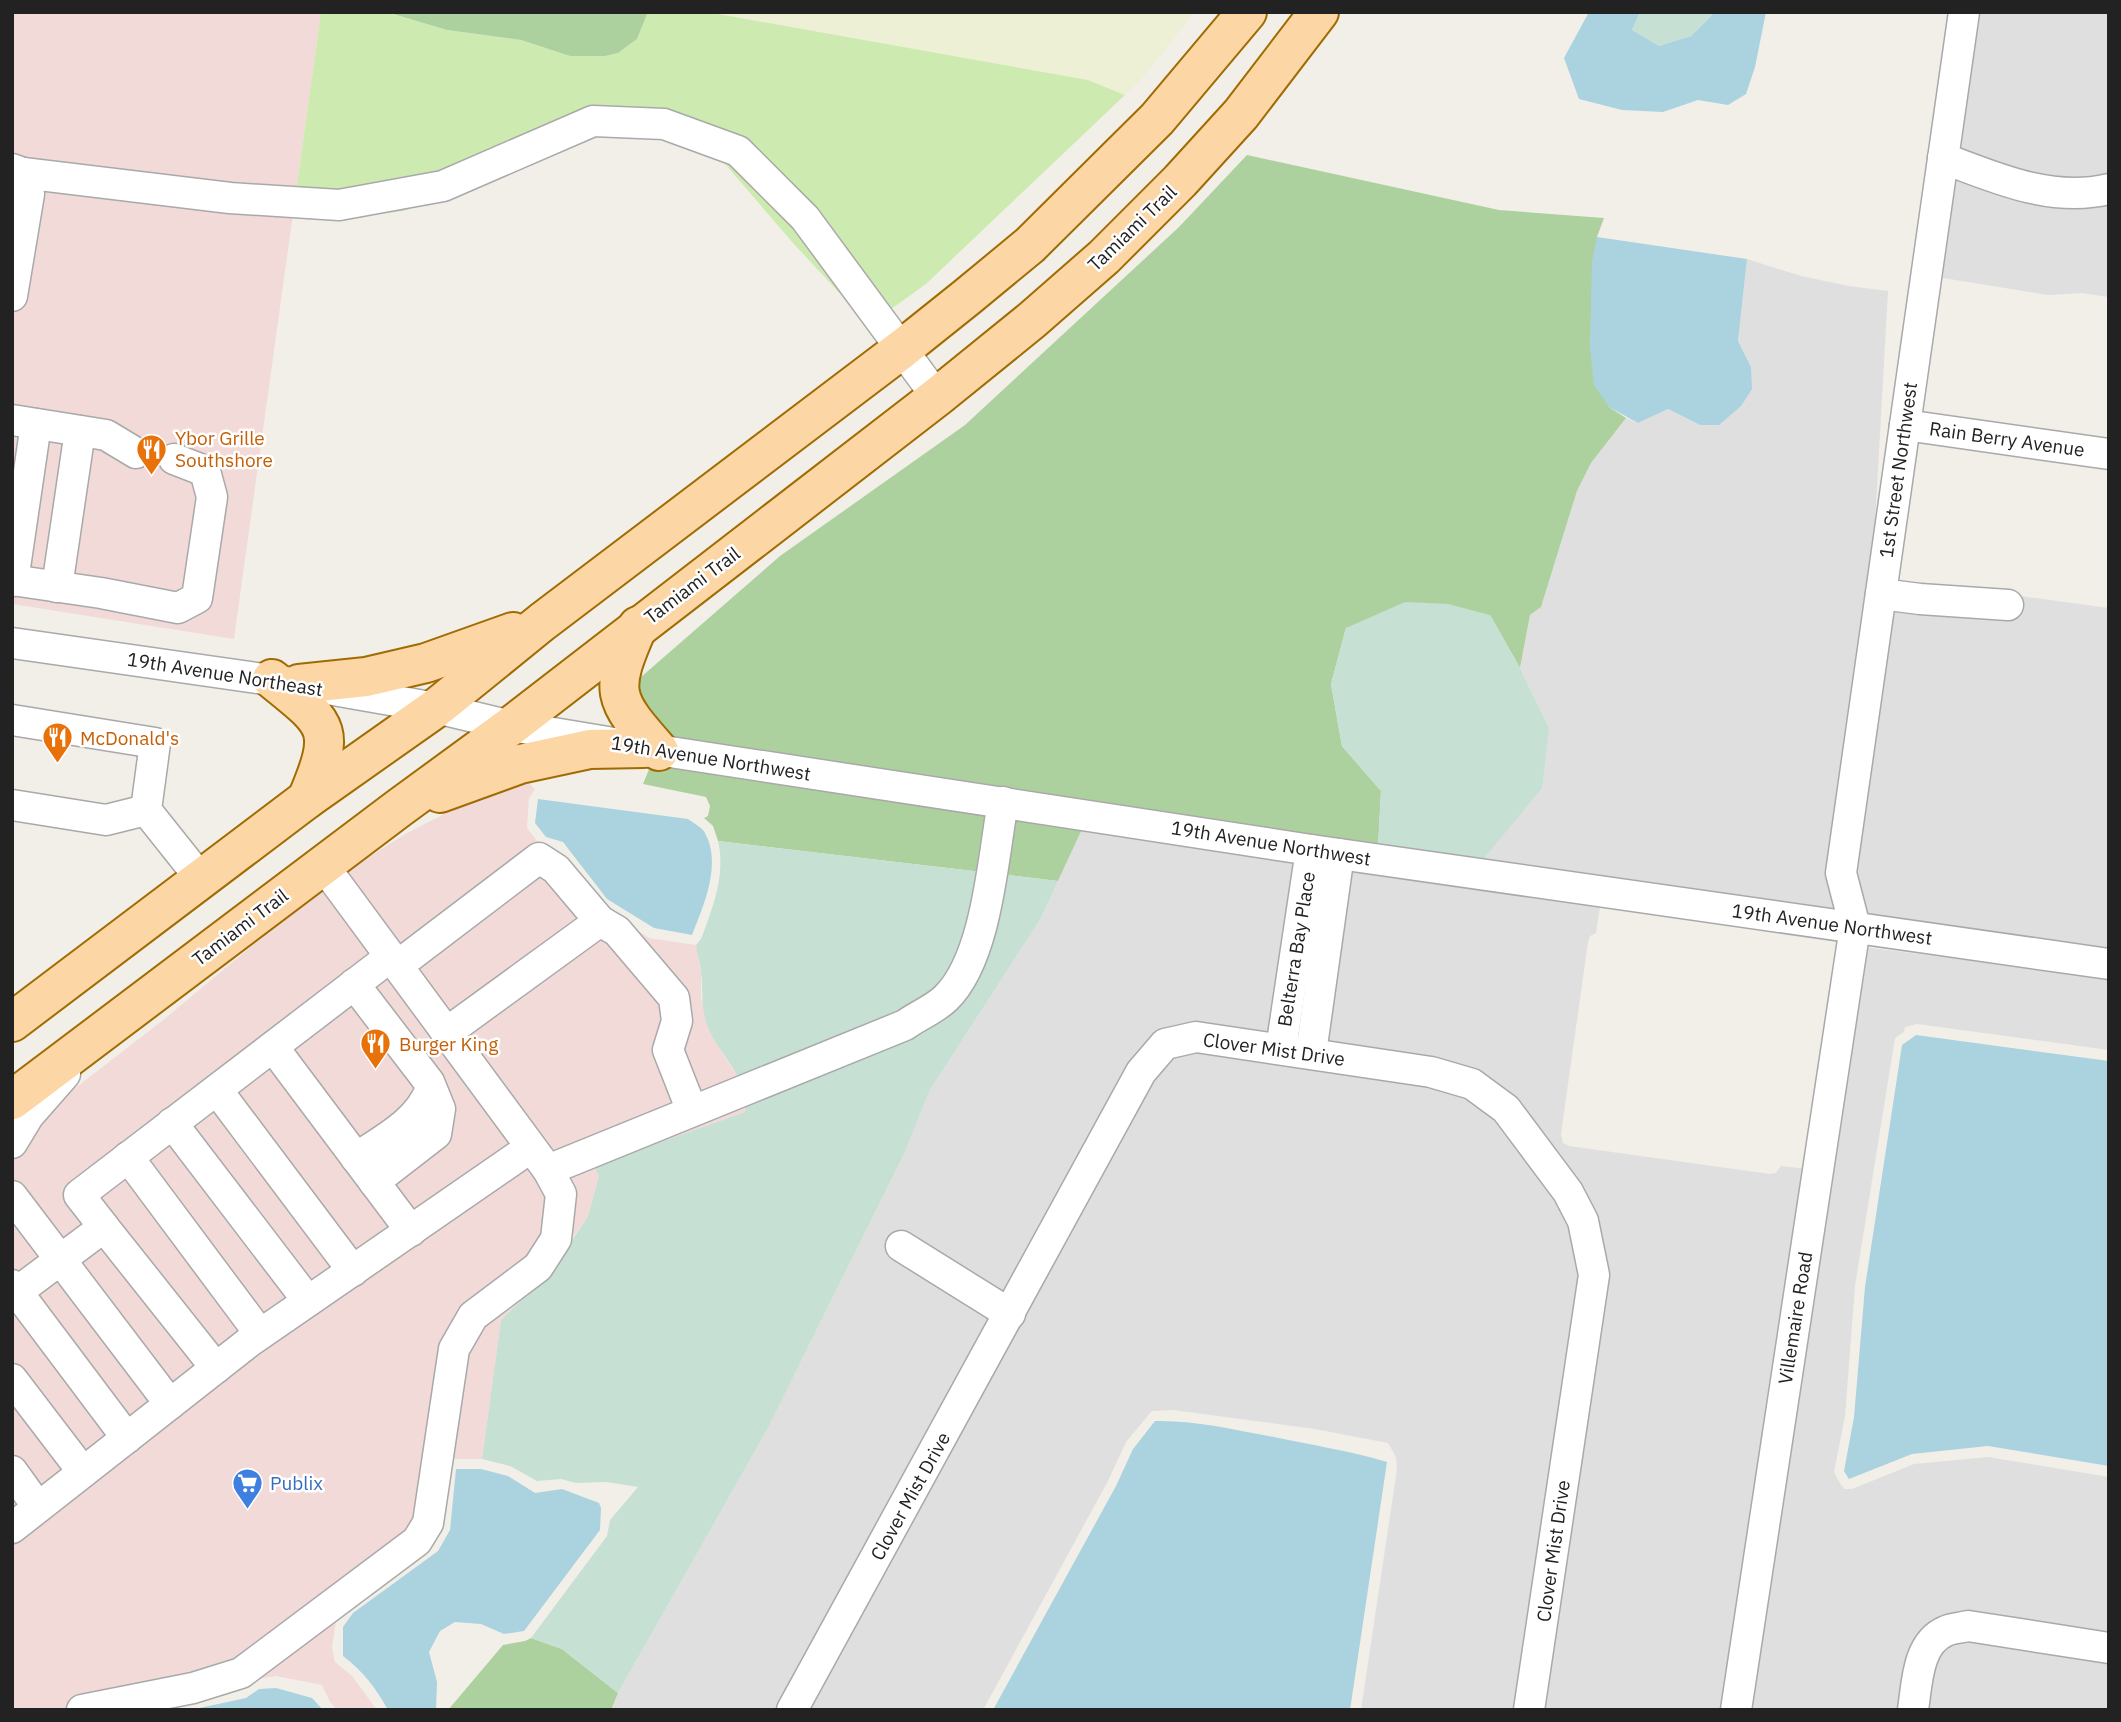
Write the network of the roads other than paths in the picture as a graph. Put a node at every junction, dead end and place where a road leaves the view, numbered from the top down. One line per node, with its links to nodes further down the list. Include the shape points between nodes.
1 (1247, 12): 8 (main road, via 1157,119 1086,191 1030,245)
2 (1319, 12): 9 (main road, Tamiami Trail, via 1241,114 1180,181 1104,257)
3 (1964, 12): 4 (street, 1st Street Northwest)
4 (1943, 158): 6 (street, via 2039,191); 11 (street, 1st Street Northwest)
5 (18, 171): 7 (street, via 29,194); 8 (street, via 230,198 339,205 443,187 593,121 664,124 738,151 805,218)
6 (2109, 189)
7 (14, 276)
8 (902, 349): 9 (street); 20 (main road)
9 (937, 397): 21 (main road, Tamiami Trail)
10 (24, 422): 12 (street); 16 (street)
11 (1905, 425): 14 (street, Rain Berry Avenue); 18 (street, 1st Street Northwest)
12 (93, 433): 13 (street); 17 (street)
13 (136, 453)
14 (2109, 454)
15 (174, 458): 17 (street, via 205,471 212,497 197,598 178,608)
16 (13, 580): 17 (street)
17 (57, 587)
18 (1881, 594): 19 (street); 37 (street, 1st Street Northwest, via 1841,873)
19 (2008, 605)
20 (542, 622): 23 (main road, via 426,663 366,677); 24 (main road)
21 (638, 626): 26 (main road, Tamiami Trail); 27 (main road, via 618,682 621,700)
22 (12, 643): 23 (street, 19th Avenue Northeast)
23 (285, 682): 24 (street, 19th Avenue Northeast); 28 (main road, via 324,729 324,749)
24 (436, 708): 26 (street, 19th Avenue Northwest); 28 (main road)
25 (12, 720): 32 (street, via 155,743)
26 (511, 726): 27 (street, 19th Avenue Northwest); 31 (main road, Tamiami Trail)
27 (651, 750): 29 (street, 19th Avenue Northwest); 31 (main road, via 590,749 520,764)
28 (307, 799): 35 (main road)
29 (1003, 802): 33 (street, 19th Avenue Northwest); 52 (street, via 980,934 965,971 946,998 905,1025)
30 (12, 805): 32 (street, via 106,820)
31 (398, 808): 34 (main road, Tamiami Trail)
32 (146, 810): 35 (street)
33 (1325, 852): 37 (street, 19th Avenue Northwest); 38 (street, Belterra Bay Place); 39 (street, Belterra Bay Place)
34 (323, 865): 40 (street); 44 (main road, Tamiami Trail)
35 (201, 879): 43 (main road)
36 (600, 921): 40 (street, via 556,869 539,859); 45 (street); 52 (street, via 617,930 674,998 677,1021 668,1050)
37 (1855, 927): 41 (street, 19th Avenue Northwest); 81 (street, Villemaire Road)
38 (1297, 938): 39 (street); 47 (street, Belterra Bay Place)
39 (1327, 942): 48 (street, Belterra Bay Place)
40 (394, 961): 42 (street); 45 (street)
41 (2109, 964)
42 (355, 984): 46 (street); 49 (street)
43 (12, 1022)
44 (104, 1030): 51 (main road, Tamiami Trail); 54 (street, via 29,1115)
45 (446, 1033): 57 (street)
46 (273, 1047): 50 (street); 56 (street)
47 (1281, 1049): 48 (street, Clover Mist Drive); 67 (street, Clover Mist Drive, via 1196,1037 1165,1044 1141,1072)
48 (1311, 1053): 80 (street, Clover Mist Drive, via 1432,1072 1472,1084 1506,1110 1568,1192 1583,1221 1594,1275)
49 (431, 1088): 56 (street, via 407,1124); 58 (street, via 440,1109 436,1134)
50 (217, 1090): 53 (street); 64 (street)
51 (12, 1100)
52 (692, 1111): 57 (street)
53 (172, 1124): 55 (street); 66 (street)
54 (12, 1143)
55 (128, 1157): 60 (street, via 79,1195); 68 (street)
56 (356, 1158): 58 (street)
57 (539, 1159): 61 (street); 78 (street, via 561,1194 556,1239 538,1267 472,1316 454,1349 428,1523 417,1541 241,1673 193,1688)
58 (374, 1182): 61 (street)
59 (13, 1192): 63 (street)
60 (104, 1227): 63 (street); 69 (street)
61 (411, 1231): 64 (street)
62 (901, 1246): 67 (street)
63 (61, 1259): 65 (street); 71 (street)
64 (353, 1270): 66 (street)
65 (15, 1289): 72 (street)
66 (308, 1301): 68 (street)
67 (1010, 1314): 79 (street, Clover Mist Drive)
68 (260, 1334): 69 (street)
69 (216, 1368): 71 (street)
70 (12, 1379): 74 (street)
71 (170, 1404): 72 (street)
72 (127, 1438): 74 (street)
73 (12, 1471): 75 (street)
74 (82, 1472): 75 (street)
75 (38, 1507): 76 (street)
76 (12, 1528)
77 (2109, 1648): 82 (street, via 1968,1626 1945,1631 1929,1645 1920,1664)
78 (82, 1710)
79 (792, 1710)
80 (1529, 1710)
81 (1736, 1710)
82 (1913, 1710)

